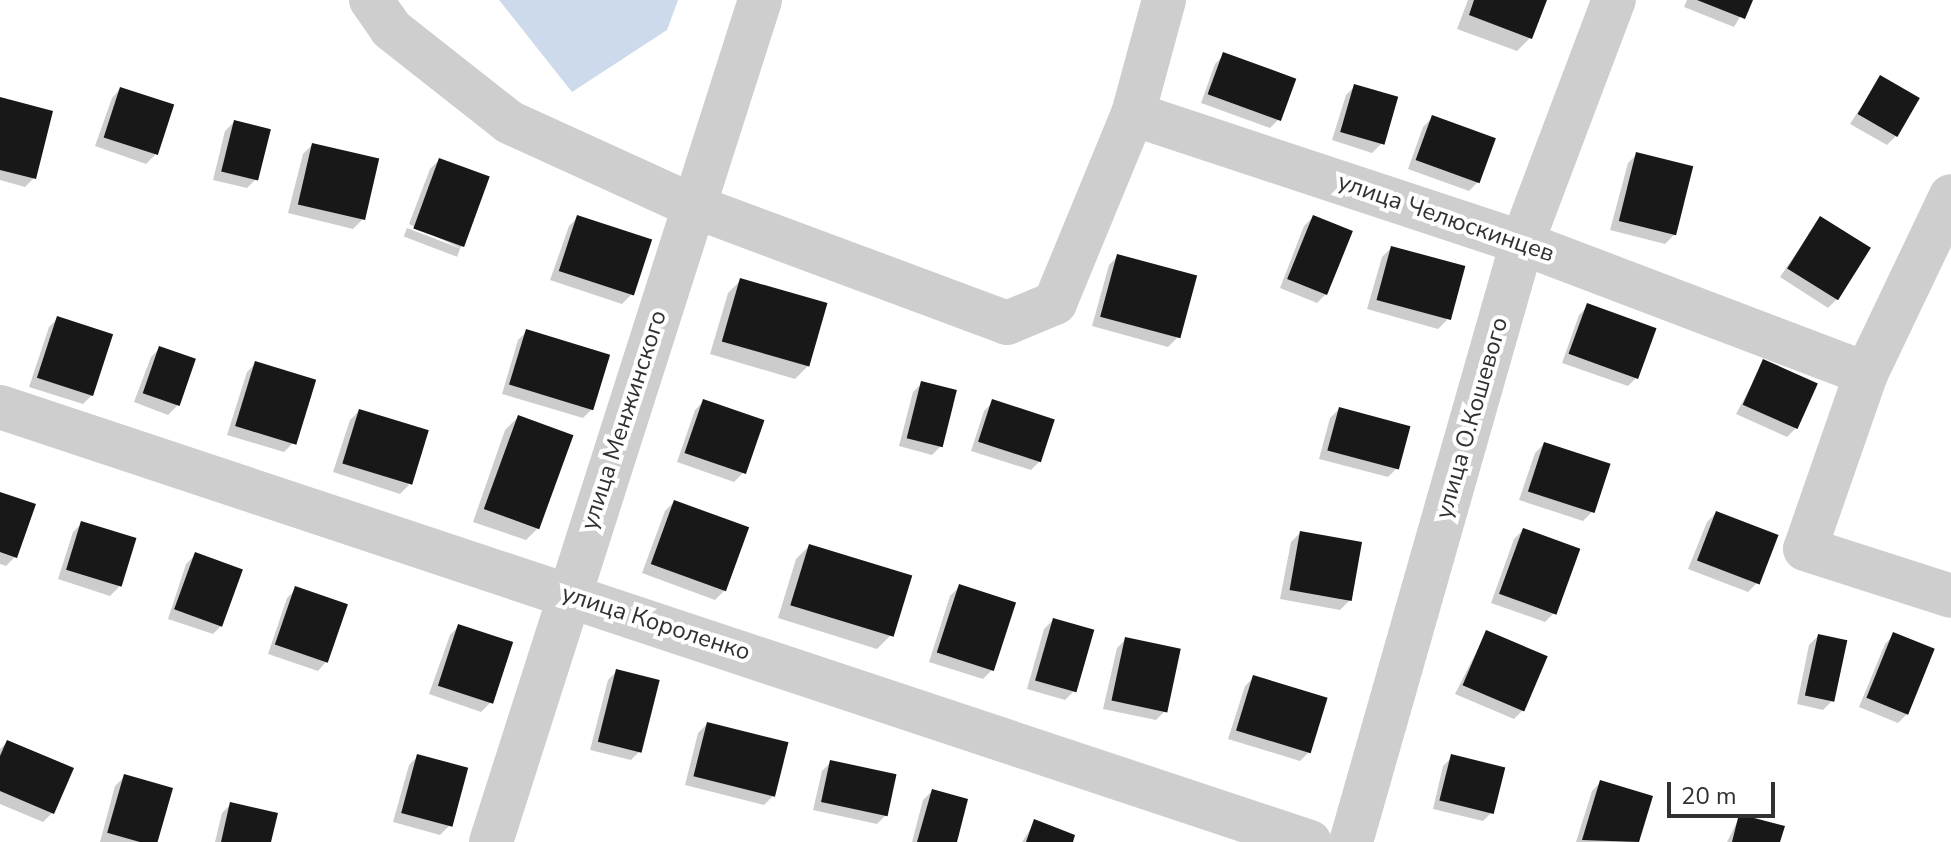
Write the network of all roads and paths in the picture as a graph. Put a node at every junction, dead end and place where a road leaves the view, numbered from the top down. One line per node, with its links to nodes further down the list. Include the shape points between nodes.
1 (371, 0): 7 (street, via 391,29 509,122)
2 (760, 0): 7 (street, улица Менжинского)
3 (1164, 0): 5 (street)
4 (1614, 0): 8 (street, улица О.Кошевого)
5 (1133, 114): 7 (street, via 1055,303 1007,323); 8 (street, улица Челюскинцев)
6 (1951, 196): 9 (street)
7 (693, 206): 11 (street, улица Менжинского)
8 (1522, 243): 9 (street, улица Челюскинцев); 15 (street, улица О.Кошевого)
9 (1866, 374): 12 (street, via 1805,549)
10 (0, 407): 11 (street, улица Короленко)
11 (568, 593): 13 (street, улица Менжинского); 14 (street, улица Короленко)
12 (1951, 596)
13 (491, 842)
14 (1310, 842)
15 (1351, 842)

